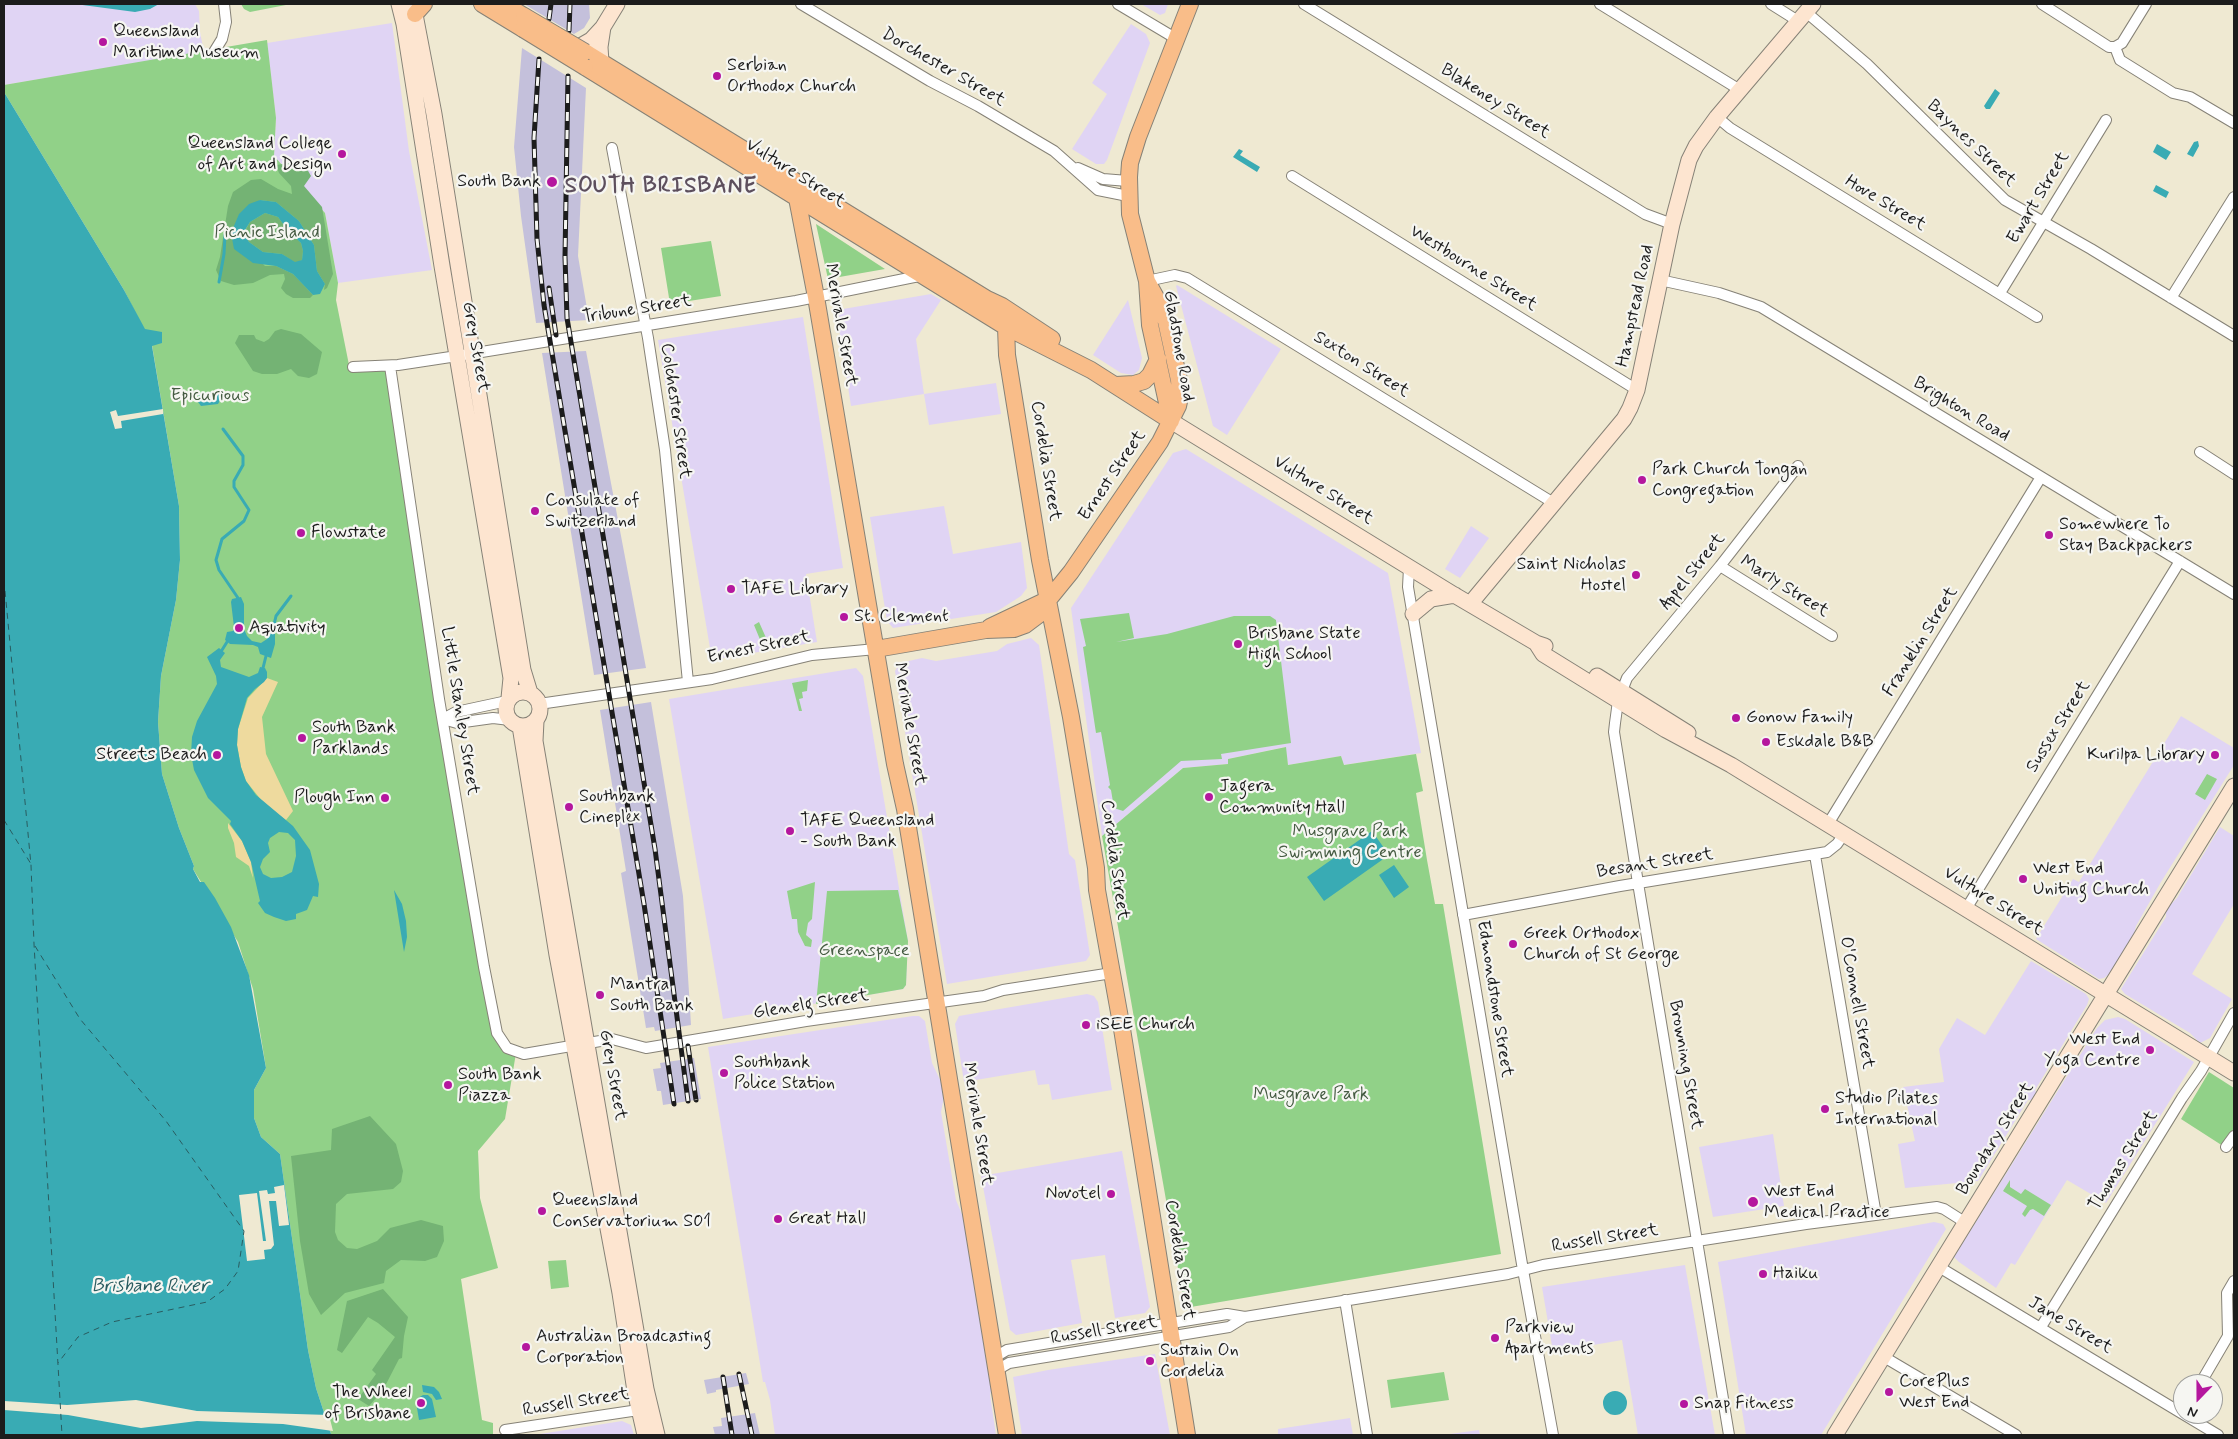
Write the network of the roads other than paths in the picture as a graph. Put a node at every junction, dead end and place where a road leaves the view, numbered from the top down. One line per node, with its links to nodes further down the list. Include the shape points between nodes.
1 (224, 4): 20 (street, via 226,22 222,39)
2 (398, 4): 47 (street, Grey Street)
3 (482, 4): 16 (main road, Vulture Street)
4 (504, 4): 16 (main road, Vulture Street)
5 (617, 4): 17 (street)
6 (801, 4): 28 (street, Dorchester Street, via 1046,146)
7 (1118, 4): 18 (street)
8 (1190, 4): 18 (main road, Gladstone Road)
9 (1304, 4): 34 (street, Blakeney Street, via 1645,214)
10 (1600, 4): 23 (street)
11 (1772, 4): 15 (street, Baynes Street)
12 (2042, 4): 19 (street, via 2109,47)
13 (2146, 4): 19 (street, via 2122,43)
14 (417, 7): 47 (street, Grey Street)
15 (1806, 12): 23 (street, Hampstead Road); 33 (street, Baynes Street, via 1867,64 2003,198)
16 (523, 22): 21 (main road, Vulture Street, bridge)
17 (603, 27): 21 (street); 22 (street)
18 (1176, 38): 30 (main road, Gladstone Road, via 1138,137 1130,164)
19 (2115, 47): 26 (street, via 2120,60 2135,70 2173,93 2190,96)
20 (214, 52)
21 (583, 53): 22 (main road, Vulture Street); 32 (main road, Vulture Street)
22 (601, 62): 41 (main road, Vulture Street)
23 (1740, 90): 24 (street, Hampstead Road)
24 (1717, 117): 34 (street, Hampstead Road, via 1689,160); 38 (street, Hove Street, via 1725,125)
25 (2106, 120): 33 (street, Ewart Street)
26 (2234, 123)
27 (612, 148): 43 (street, Colchester Street)
28 (1068, 163): 30 (street, Dorchester Street); 30 (street, Dorchester Street, via 1098,190)
29 (1292, 176): 54 (street, Westbourne Street)
30 (1128, 188): 37 (main road, Gladstone Road, via 1130,214)
31 (2234, 197): 40 (street)
32 (797, 198): 35 (main road, Vulture Street); 39 (main road, Merivale Street)
33 (2044, 223): 38 (street, Ewart Street); 40 (street, Baynes Street)
34 (1672, 224): 36 (street, Hampstead Road)
35 (925, 275): 39 (street, Tribune Street); 44 (main road, Vulture Street)
36 (1660, 280): 54 (street, Hampstead Road); 59 (street, Brighton Road, via 1761,306)
37 (1147, 281): 49 (main road, Gladstone Road, via 1149,316); 55 (main road, Gladstone Road, via 1164,315 1178,374 1180,401); 60 (street, Sexton Street, via 1175,275 1186,278)
38 (2000, 293): 42 (street, Hove Street)
39 (816, 297): 43 (street, Tribune Street); 70 (main road, Merivale Street)
40 (2171, 298): 45 (street, Baynes Street)
41 (987, 299): 44 (main road, Cordelia Street, via 1003,315); 52 (main road, Vulture Street, via 1053,340)
42 (2037, 317)
43 (646, 326): 47 (street, Tribune Street); 71 (street, Colchester Street, via 665,450)
44 (1006, 327): 46 (main road, Vulture Street); 48 (main road, Cordelia Street)
45 (2234, 336)
46 (1039, 342): 48 (main road, via 1023,346); 52 (main road, Vulture Street)
47 (465, 355): 50 (street, Tribune Street); 73 (street, Grey Street, via 523,670); 74 (street, Grey Street, via 511,678)
48 (1008, 359): 66 (main road, Cordelia Street)
49 (1158, 359): 53 (main road, via 1144,381); 55 (main road, Gladstone Road)
50 (390, 366): 51 (street, Tribune Street); 75 (street, Little Stanley Street)
51 (353, 367)
52 (1090, 370): 53 (main road, Vulture Street)
53 (1116, 386): 55 (main road, Vulture Street)
54 (1638, 390): 60 (street, Hampstead Road, via 1624,419)
55 (1172, 421): 63 (street, Vulture Street); 66 (main road, Ernest Street, via 1071,572)
56 (2200, 452): 58 (street)
57 (1798, 466): 62 (street, Appel Street)
58 (2234, 474)
59 (2041, 477): 61 (street, Brighton Road); 79 (street, Franklin Street)
60 (1552, 502): 67 (street, Hampstead Road)
61 (2180, 561): 64 (street, Brighton Road); 83 (street, Sussex Street)
62 (1720, 566): 69 (street, Marly Street); 72 (street, Appel Street, via 1627,678)
63 (1409, 568): 65 (street, Vulture Street); 68 (street, Edmondstone Street, via 1408,587)
64 (2234, 594)
65 (1455, 595): 67 (street, Vulture Street); 68 (street, via 1431,599)
66 (1049, 599): 70 (main road, Ernest Street, via 986,630); 85 (main road, Cordelia Street)
67 (1470, 604): 72 (street, Vulture Street, via 1536,643 1549,646)
68 (1413, 614): 84 (street, Edmondstone Street)
69 (1832, 636)
70 (876, 649): 71 (street, Ernest Street, via 812,655); 87 (main road, Merivale Street)
71 (688, 682): 73 (street, Ernest Street)
72 (1620, 696): 79 (street, Vulture Street, via 1666,730); 82 (street, Browning Street, via 1614,732)
73 (535, 698): 74 (street, via 519,692); 76 (street, via 540,713)
74 (508, 699): 75 (street, via 456,712); 77 (street, via 504,710)
75 (443, 719): 77 (street, via 457,723 493,718); 90 (street, Little Stanley Street, via 496,1028 503,1044)
76 (536, 721): 77 (street, via 525,726); 89 (street, Grey Street, via 535,741)
77 (515, 723): 89 (street, Grey Street, via 557,955)
78 (2234, 786): 86 (street, Boundary Street)
79 (1828, 824): 80 (street, Vulture Street)
80 (1844, 834): 81 (street, Besant Street, via 1827,852); 83 (street, Vulture Street)
81 (1816, 855): 82 (street, Besant Street); 95 (street, O'Connell Street)
82 (1638, 883): 84 (street, Besant Street); 97 (street, Browning Street)
83 (1966, 909): 86 (street, Vulture Street)
84 (1464, 915): 99 (street, Edmondstone Street)
85 (1112, 973): 87 (street, Glenelg Street); 104 (main road, Cordelia Street)
86 (2107, 995): 91 (street, Vulture Street); 96 (street, Boundary Street)
87 (937, 1002): 89 (street, Glenelg Street, via 646,1048 612,1039); 106 (main road, Merivale Street)
88 (2234, 1013): 91 (street, Thomas Street)
89 (580, 1044): 90 (street, Glenelg Street, via 536,1053); 109 (street, Grey Street, via 646,1389)
90 (516, 1053)
91 (2208, 1057): 92 (street, Vulture Street); 103 (street, Thomas Street)
92 (2234, 1073)
93 (2234, 1136): 94 (street)
94 (2226, 1147)
95 (1876, 1215): 96 (street, Russell Street, via 1937,1207); 97 (street, Russell Street)
96 (1966, 1223): 98 (street, Boundary Street)
97 (1698, 1241): 99 (street, Russell Street); 119 (street, Browning Street)
98 (1939, 1267): 103 (street, Jane Street); 105 (street, Boundary Street)
99 (1522, 1270): 101 (street, Russell Street); 118 (street, Edmondstone Street)
100 (2234, 1281): 102 (street, via 2227,1293)
101 (1344, 1300): 104 (street, Russell Street, via 1245,1317 1229,1327); 117 (street)
102 (2231, 1314): 107 (street, via 2228,1336)
103 (2041, 1327): 108 (street, Jane Street)
104 (1170, 1330): 106 (street, Russell Street); 116 (main road, Cordelia Street)
105 (1884, 1357): 120 (street, Boundary Street); 121 (street)
106 (996, 1363): 115 (main road, Merivale Street)
107 (2206, 1374)
108 (2173, 1407)
109 (645, 1409): 111 (street, Russell Street); 113 (street, Grey Street); 114 (street, Grey Street)
110 (2196, 1424): 112 (street, Jane Street)
111 (505, 1430)
112 (2206, 1432): 122 (street, Jane Street)
113 (645, 1435)
114 (657, 1435)
115 (1007, 1435)
116 (1187, 1435)
117 (1367, 1435)
118 (1552, 1435)
119 (1730, 1435)
120 (1836, 1435)
121 (2016, 1435)
122 (2218, 1435)

